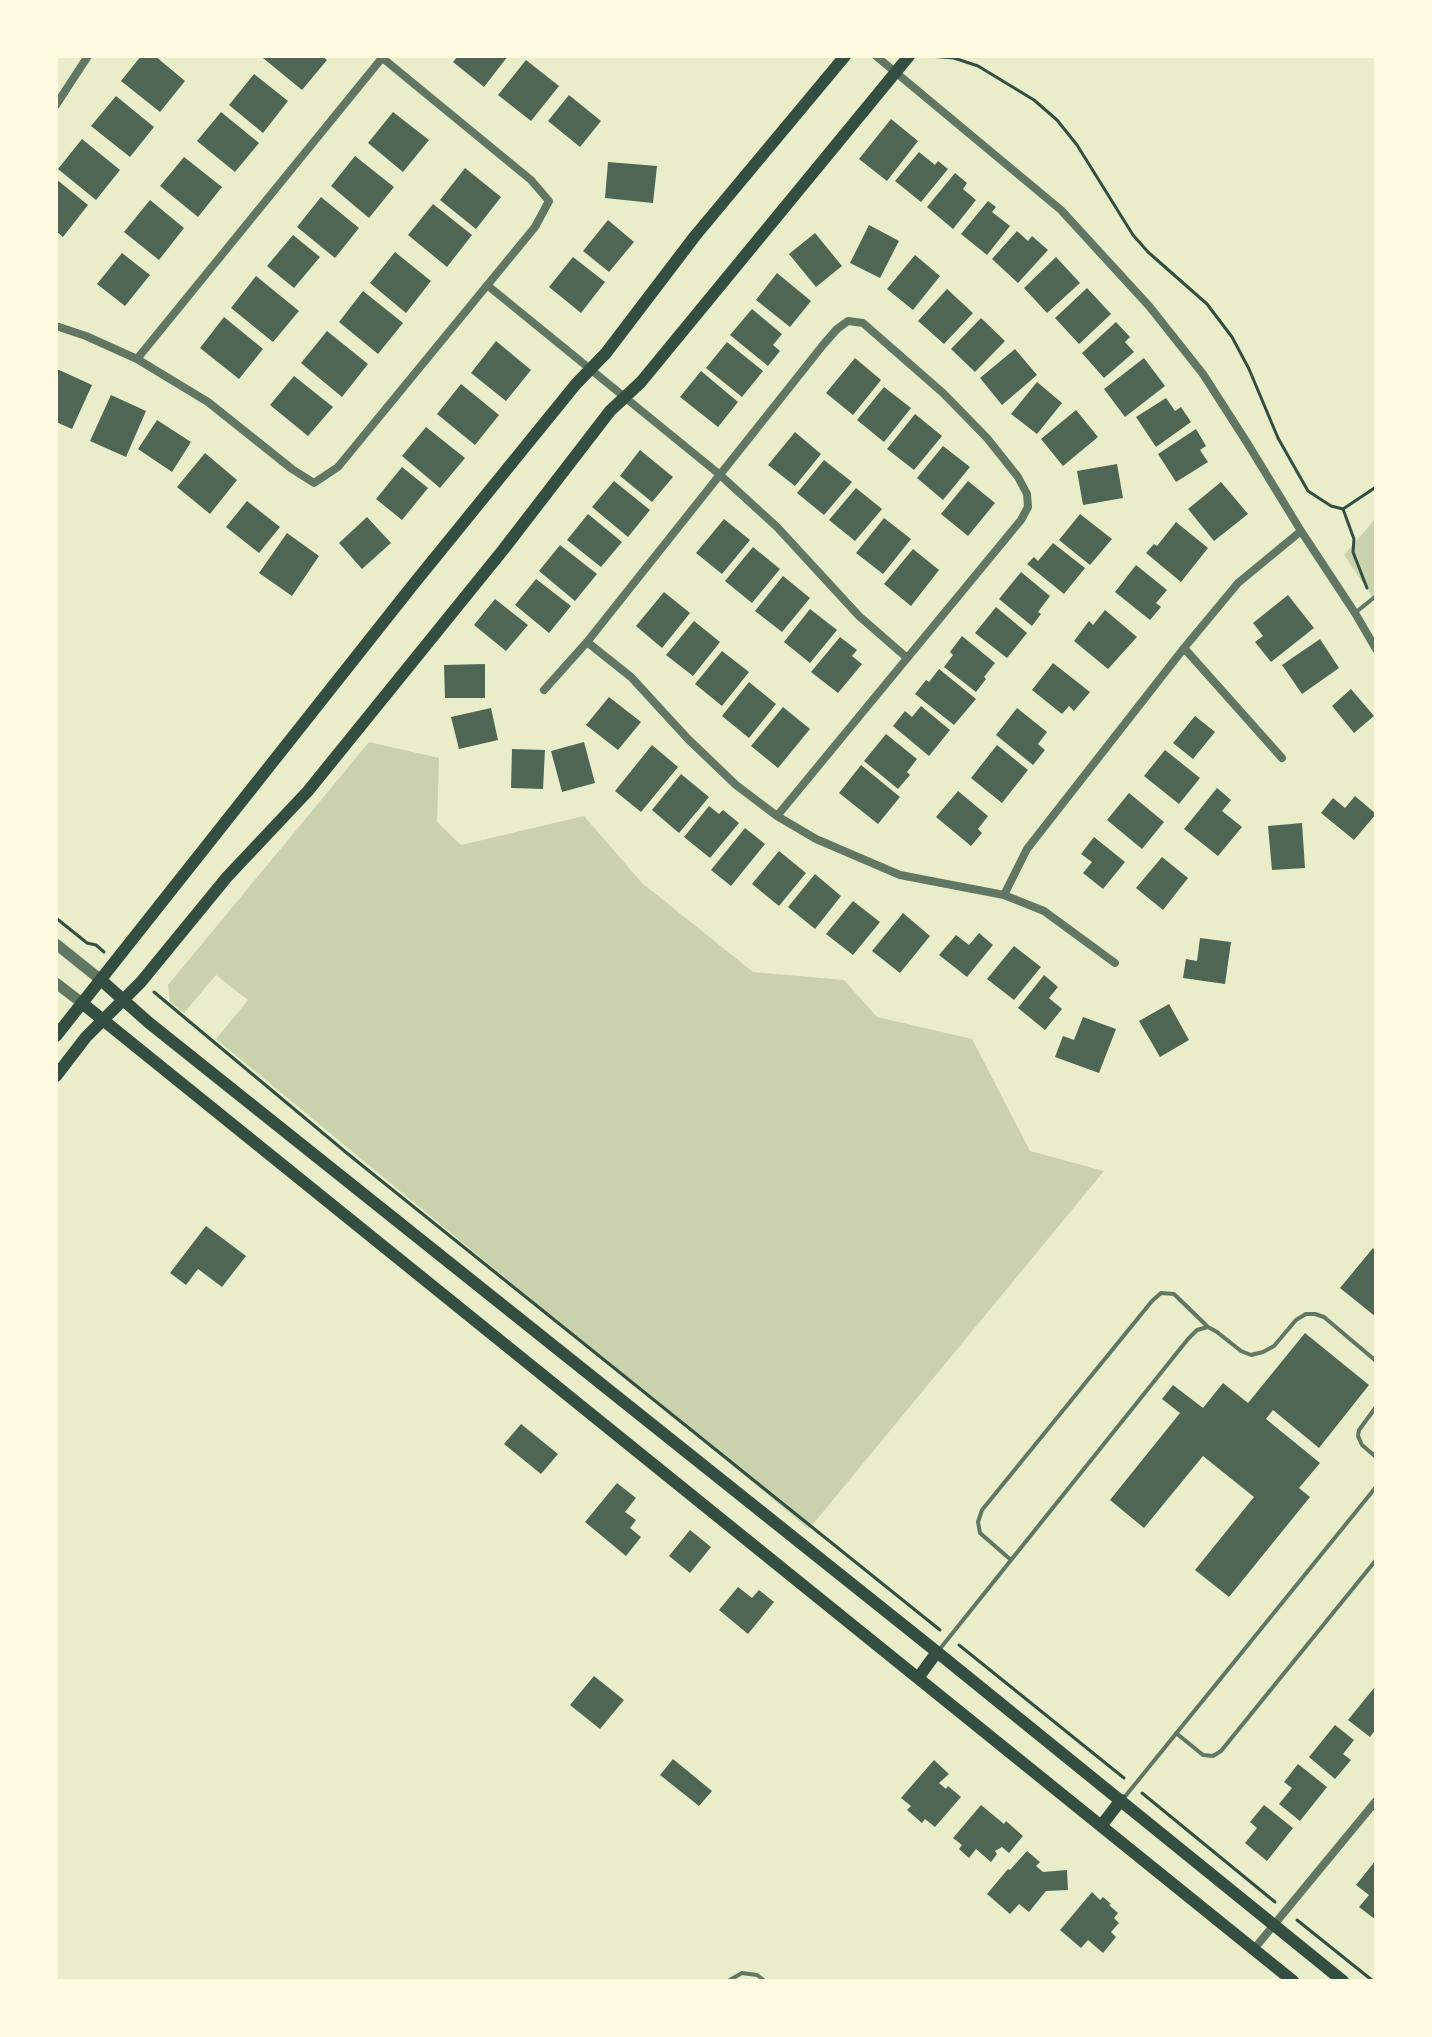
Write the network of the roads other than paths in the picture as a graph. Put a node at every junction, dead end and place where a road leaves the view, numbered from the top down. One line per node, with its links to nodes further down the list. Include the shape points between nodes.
1 (88, 56): 7 (street)
2 (845, 56): 11 (main road)
3 (876, 56): 6 (street)
4 (909, 56): 6 (main road)
5 (381, 57): 8 (street, via 531,180 549,201 535,227); 10 (street)
6 (896, 72): 12 (main road); 14 (street, via 1061,210 1129,283 1203,374)
7 (56, 105)
8 (487, 285): 10 (street, via 338,467 314,483 208,402); 11 (street)
9 (56, 326): 10 (street)
10 (137, 359)
11 (591, 369): 12 (street); 27 (main road)
12 (625, 397): 13 (street); 29 (main road, via 308,791)
13 (719, 474): 17 (street); 20 (street); 20 (street, via 848,321 863,323 943,393 1018,477 1028,507)
14 (1301, 531): 16 (street); 18 (street, via 1238,583)
15 (1374, 597): 16 (lane)
16 (1355, 613): 19 (street)
17 (587, 642): 21 (street); 23 (street, via 631,677 736,785)
18 (1184, 648): 22 (street); 24 (street, via 1027,849)
19 (1376, 649)
20 (906, 657): 23 (street)
21 (544, 690)
22 (1282, 758)
23 (777, 816): 24 (street, via 900,875)
24 (1004, 895): 26 (street, via 1044,911)
25 (56, 944): 27 (street)
26 (1115, 963)
27 (101, 980): 29 (main road); 30 (main road)
28 (56, 983): 30 (street)
29 (124, 1000): 31 (main road); 41 (main road)
30 (82, 1003): 31 (main road); 32 (main road)
31 (103, 1021): 33 (main road); 42 (main road)
32 (56, 1036)
33 (56, 1076)
34 (1208, 1327): 35 (lane, via 1251,1355 1274,1346 1296,1320 1315,1314); 39 (lane, via 1188,1339); 39 (lane, via 1174,1294 1161,1293 1152,1301 982,1510 980,1533)
35 (1376, 1361)
36 (1376, 1407): 37 (lane, via 1358,1436)
37 (1376, 1457)
38 (1376, 1487): 43 (lane)
39 (1011, 1560): 41 (lane)
40 (1376, 1560): 43 (lane, via 1221,1751 1203,1755)
41 (937, 1652): 42 (main road); 44 (main road)
42 (918, 1678): 46 (main road)
43 (1176, 1733): 44 (lane)
44 (1121, 1800): 46 (main road); 47 (main road)
45 (1376, 1802): 47 (street)
46 (1101, 1826): 48 (main road)
47 (1274, 1925): 48 (street); 52 (main road)
48 (1254, 1949): 51 (main road)
49 (728, 1981): 50 (lane, via 742,1973)
50 (765, 1981)
51 (1293, 1981)
52 (1343, 1981)

